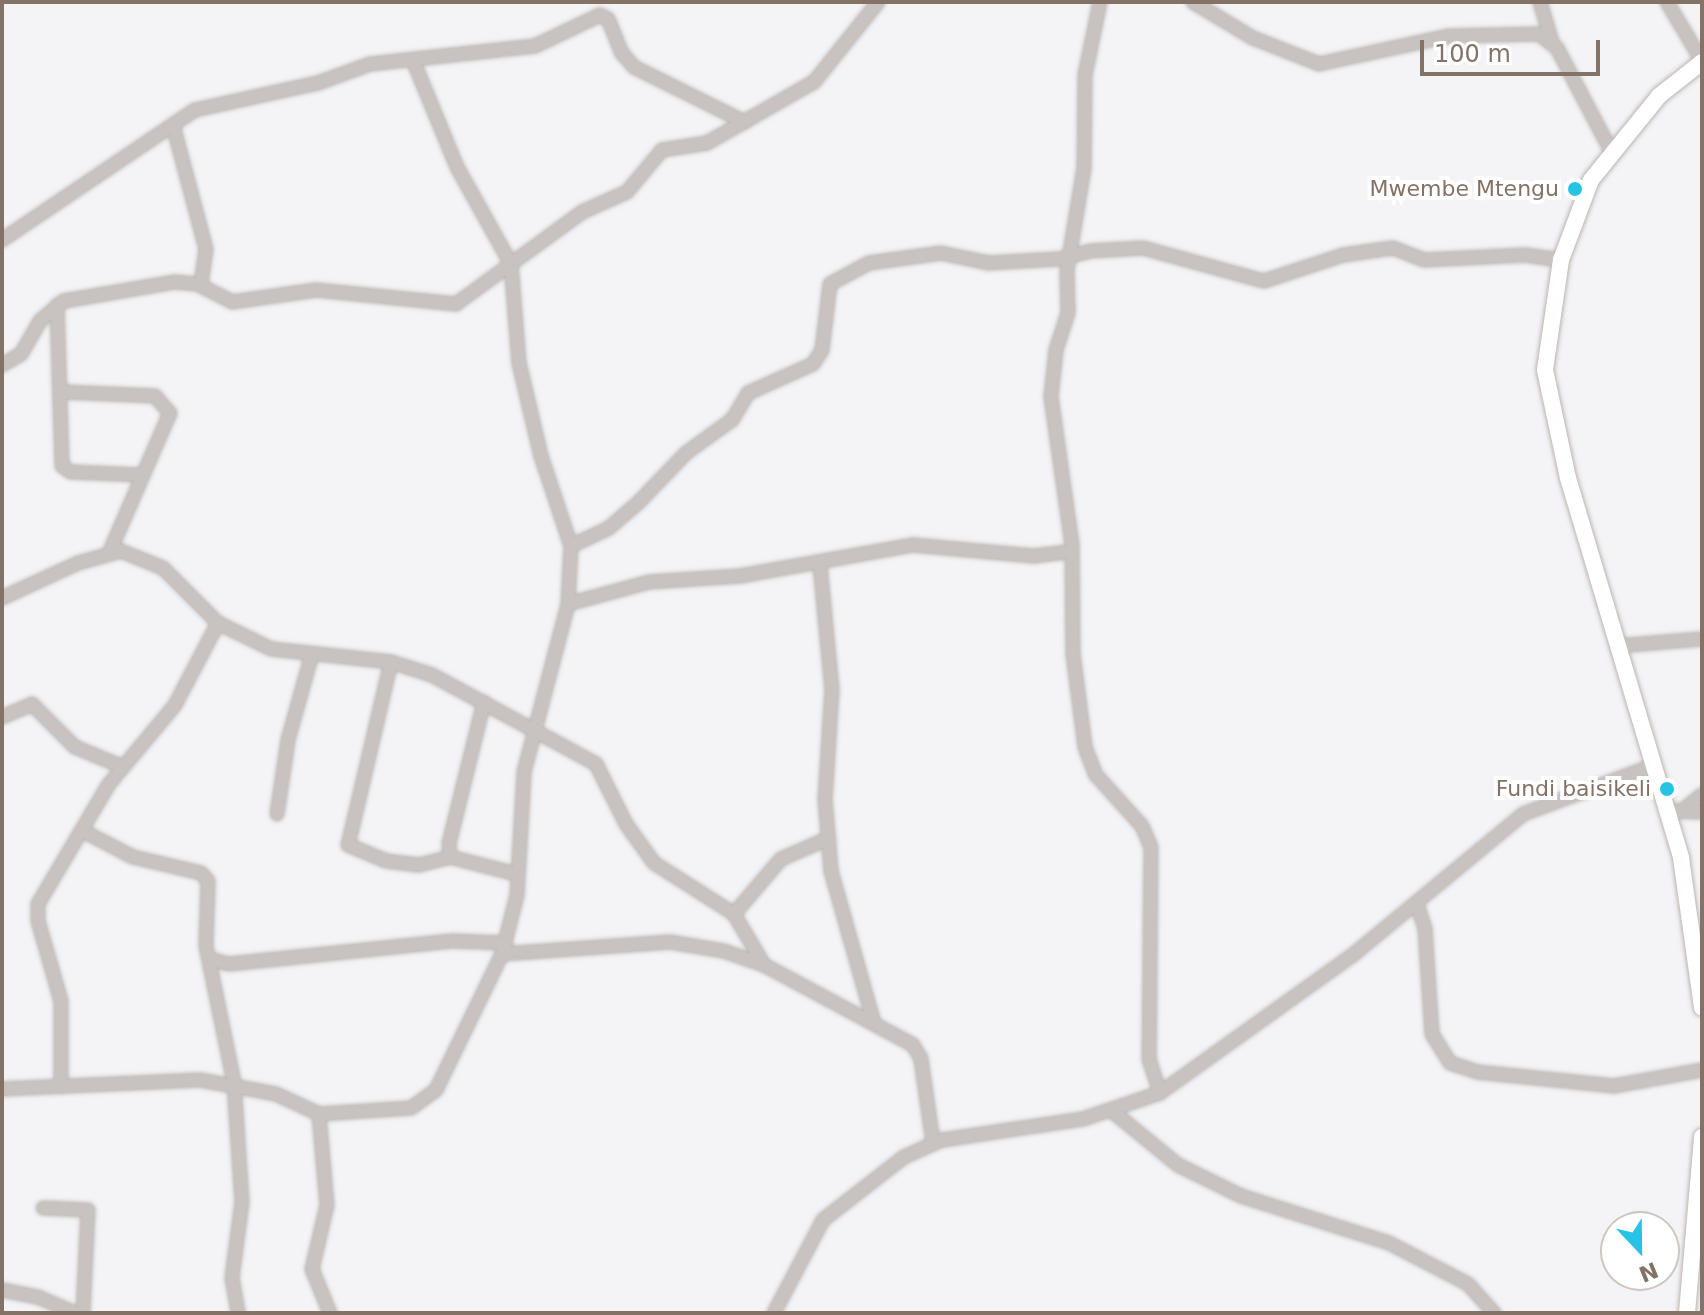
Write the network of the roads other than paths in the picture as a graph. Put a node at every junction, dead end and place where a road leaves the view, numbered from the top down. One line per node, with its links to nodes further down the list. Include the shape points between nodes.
1 (878, 2): 9 (street, via 814,82)
2 (1100, 2): 13 (street, via 1085,75 1084,168)
3 (1193, 2): 6 (street, via 1253,38 1319,64 1448,36 1534,32)
4 (1540, 2): 6 (street)
5 (1667, 2): 8 (street)
6 (1552, 42): 11 (street)
7 (413, 60): 9 (street, via 535,46 604,15 634,67); 10 (street, via 370,64 318,83 210,105); 15 (street, via 457,167)
8 (1702, 62): 11 (main road, via 1659,96)
9 (745, 122): 15 (street, via 702,145 662,150 627,192 582,212)
10 (173, 125): 12 (street); 16 (street, via 206,249)
11 (1611, 151): 14 (main road, via 1575,214)
12 (2, 240)
13 (1070, 257): 14 (street, via 1111,249 1157,249 1264,281 1343,255 1393,248 1424,260 1525,255); 21 (street, via 988,263 941,253 869,263 842,274 827,291 822,350 813,364 748,393 732,420 682,456 637,504 609,528); 23 (street, via 1068,313 1056,350 1051,397)
14 (1561, 260): 29 (main road, via 1548,324 1546,384)
15 (511, 264): 16 (street, via 450,305 316,290 232,302); 21 (street, via 519,363 541,456)
16 (201, 286): 17 (street, via 175,282)
17 (57, 305): 18 (street, via 21,354); 19 (street)
18 (2, 365)
19 (63, 392): 20 (street, via 64,468); 20 (street, via 160,398 170,418)
20 (141, 475): 22 (street)
21 (571, 546): 26 (street)
22 (110, 551): 25 (street); 27 (street, via 135,554 163,568)
23 (1072, 551): 24 (street, via 1034,556 913,545); 56 (street, via 1073,654 1088,757 1096,775 1150,841 1149,1059)
24 (820, 565): 26 (street, via 659,580); 42 (street, via 832,689 825,799)
25 (3, 597)
26 (568, 604): 34 (street)
27 (218, 623): 30 (street, via 271,649); 36 (street, via 175,705)
28 (1702, 639): 29 (street)
29 (1616, 646): 35 (main road)
30 (312, 654): 31 (street); 40 (street, via 288,740)
31 (391, 662): 32 (street, via 432,675); 43 (street, via 349,847 419,865)
32 (484, 702): 34 (street); 43 (street)
33 (2, 717): 36 (street, via 32,704 75,747)
34 (534, 728): 44 (street, via 524,772); 46 (street, via 602,770 626,824 654,863)
35 (1655, 765): 38 (main road); 45 (street, via 1523,814)
36 (123, 767): 41 (street)
37 (1702, 795): 38 (street)
38 (1676, 811): 39 (street); 50 (main road)
39 (1702, 812)
40 (277, 814)
41 (83, 831): 48 (street, via 133,857 205,875); 54 (street, via 37,910 61,1001)
42 (829, 838): 46 (street, via 781,859); 51 (street, via 835,886)
43 (450, 857): 44 (street)
44 (516, 874): 47 (street)
45 (1417, 904): 52 (street, via 1425,929 1432,1034 1450,1063 1477,1072 1614,1086); 56 (street)
46 (734, 914): 49 (street)
47 (504, 948): 48 (street, via 452,941 229,964); 49 (street, via 670,942 724,951); 58 (street, via 446,1073 427,1099 397,1111)
48 (209, 959): 53 (street)
49 (764, 965): 51 (street)
50 (1702, 1008)
51 (874, 1023): 60 (street, via 911,1043 921,1059)
52 (1702, 1070)
53 (234, 1082): 54 (street); 58 (street); 65 (street, via 242,1202 232,1278)
54 (61, 1087): 55 (street)
55 (2, 1089)
56 (1160, 1093): 57 (street)
57 (1112, 1111): 60 (street); 68 (street, via 1178,1165 1241,1196 1389,1243 1468,1284)
58 (319, 1114): 66 (street, via 327,1205 312,1269)
59 (1702, 1137): 69 (main road)
60 (933, 1142): 67 (street, via 857,1190 823,1220)
61 (43, 1208): 64 (street, via 88,1210)
62 (2, 1290): 63 (street)
63 (75, 1313)
64 (83, 1313)
65 (238, 1313)
66 (330, 1313)
67 (774, 1313)
68 (1494, 1313)
69 (1687, 1313)

